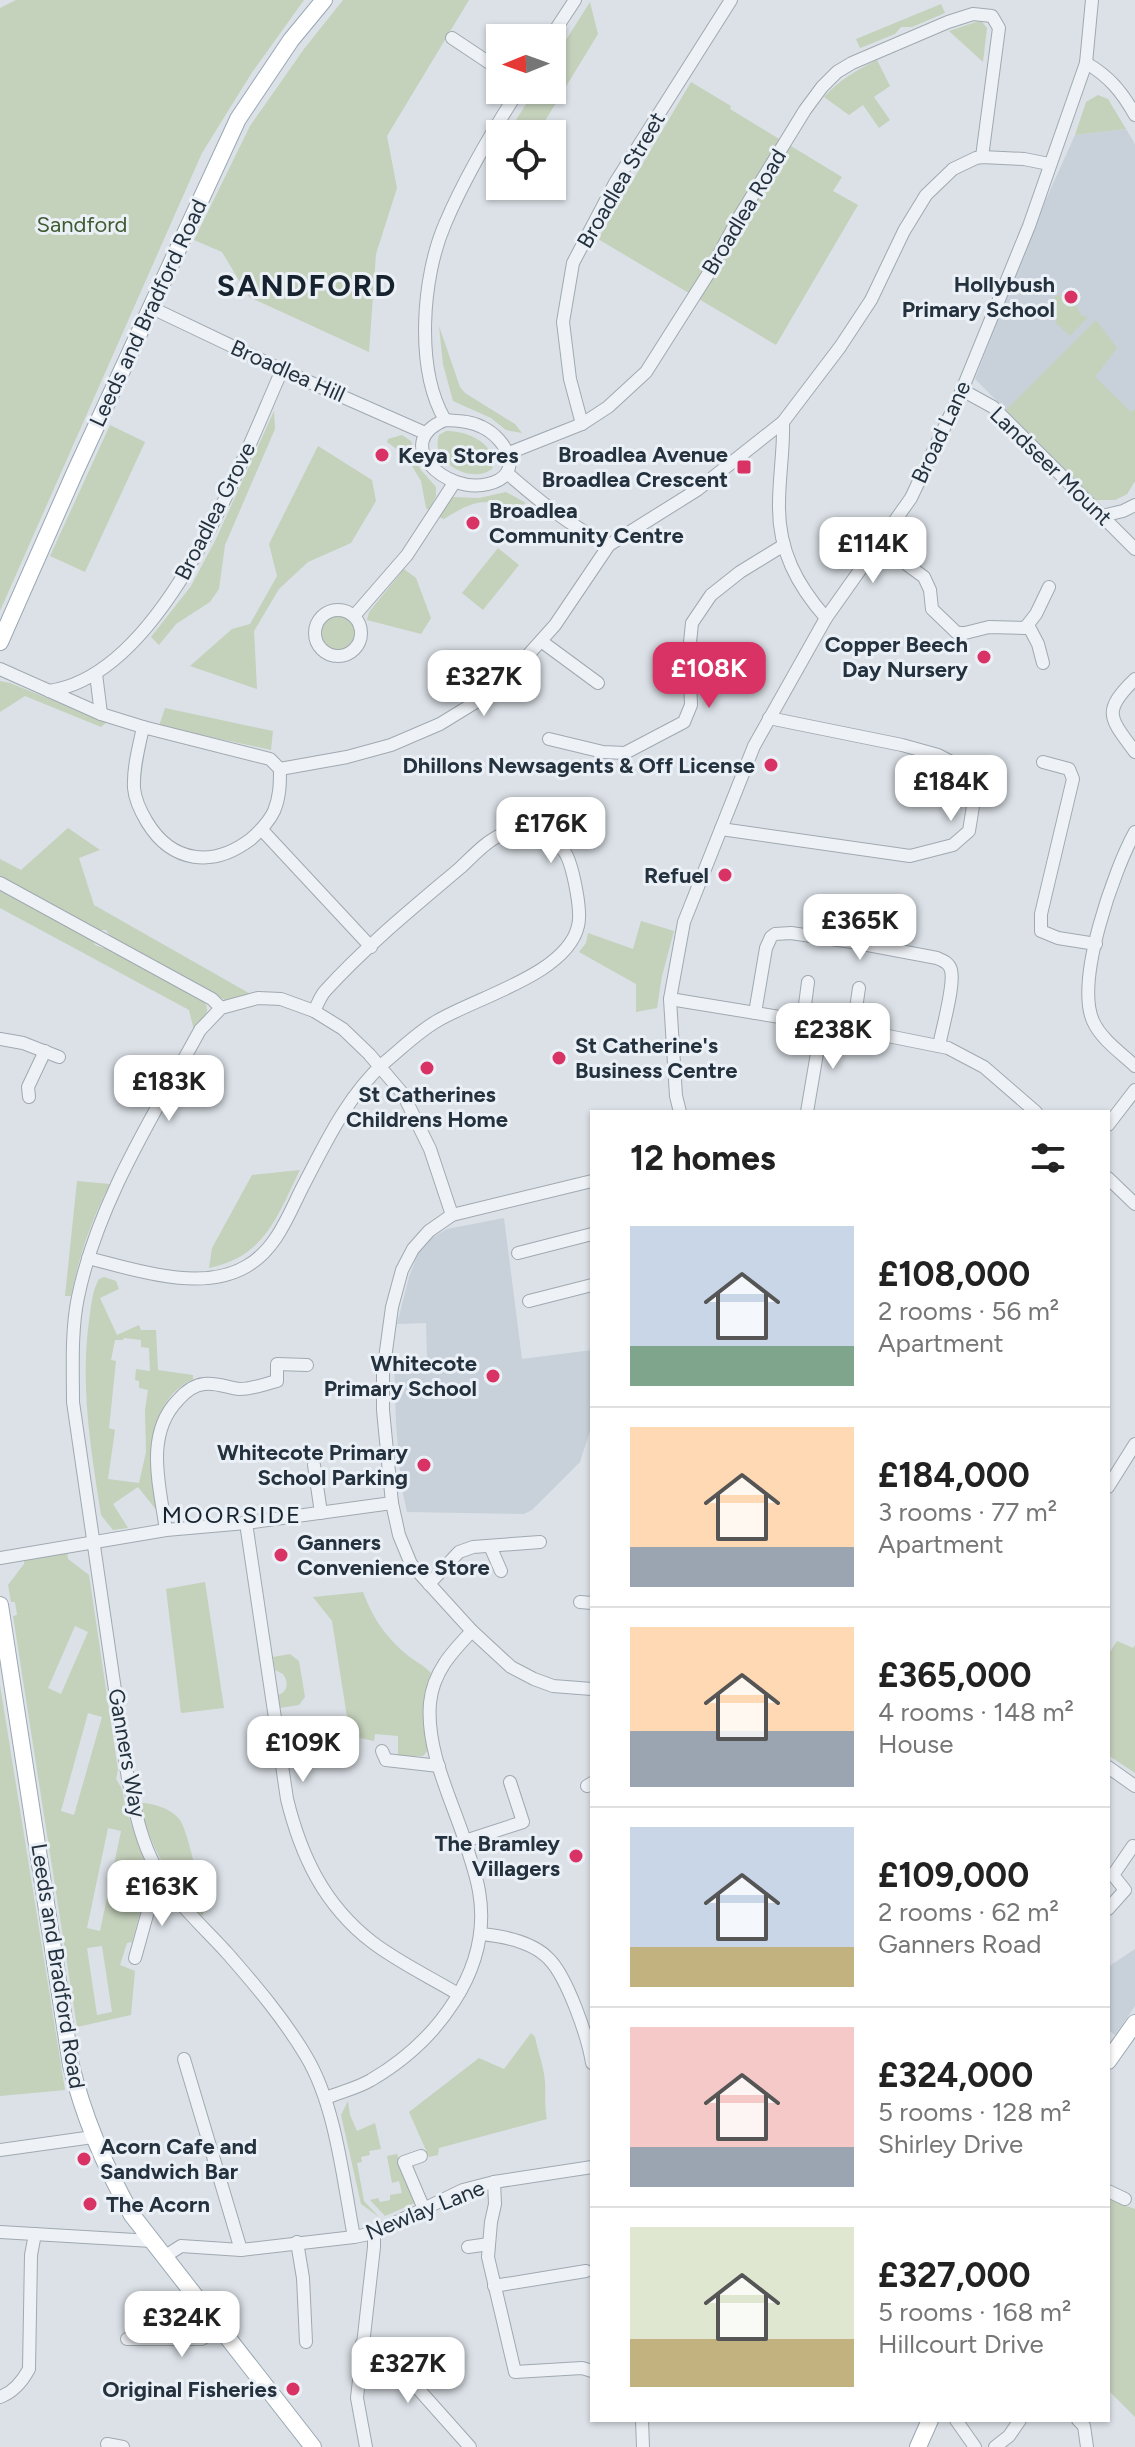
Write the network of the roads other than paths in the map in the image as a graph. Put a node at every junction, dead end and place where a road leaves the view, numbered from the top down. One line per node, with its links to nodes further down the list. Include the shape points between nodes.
1 (324, 0): 13 (main road, Leeds and Bradford Road, via 238,119)
2 (575, 0): 5 (street)
3 (731, 0): 18 (street, Broadlea Street, via 615,183 573,263 563,322)
4 (1092, 0): 8 (street, Broad Lane)
5 (559, 24)
6 (452, 38): 7 (street)
7 (486, 61)
8 (1086, 63): 10 (street, via 1114,83); 12 (street, Broad Lane)
9 (510, 104): 16 (street, via 443,227 431,274 424,326 428,369)
10 (1135, 115)
11 (982, 157): 12 (street); 17 (street, via 953,169 926,195 871,300); 18 (street, Broadlea Road, via 999,28 992,16 973,14 948,22 837,72 805,110 646,372)
12 (1049, 164): 15 (street, Broad Lane)
13 (152, 308): 14 (street, Broadlea Hill); 34 (main road, Leeds and Bradford Road)
14 (282, 370): 19 (street, Broadlea Hill); 37 (street, Broadlea Grove, via 182,579 145,628)
15 (962, 390): 24 (street, Landseer Mount, via 993,407); 25 (street, Broad Lane, via 911,498)
16 (445, 420): 19 (street); 20 (street, via 481,426)
17 (783, 422): 26 (street, via 697,490); 27 (street, via 779,506)
18 (582, 424): 20 (street, Broadlea Road)
19 (425, 433): 22 (street, via 426,460 434,472)
20 (509, 453): 21 (street)
21 (507, 473): 22 (street, via 483,486); 26 (street, via 558,516)
22 (454, 483): 30 (street, via 407,555)
23 (1135, 505): 24 (street)
24 (1102, 516): 28 (street, Landseer Mount)
25 (879, 544): 31 (street, Broad Lane); 32 (street, via 924,577 932,609 954,632)
26 (609, 545): 33 (street)
27 (784, 545): 31 (street, via 793,573); 44 (street, via 711,595 692,623 691,705 684,722 625,753)
28 (1135, 549)
29 (1049, 587): 32 (street)
30 (354, 616)
31 (826, 618): 42 (street, Broad Lane)
32 (1028, 625): 35 (street)
33 (541, 641): 39 (street); 47 (street, via 484,697 440,724 391,745)
34 (0, 642)
35 (1043, 663)
36 (0, 669): 40 (street)
37 (96, 674): 40 (street, Broadlea Grove); 41 (street)
38 (1135, 679): 45 (street, via 1112,711 1114,723)
39 (598, 683)
40 (49, 691): 41 (street)
41 (101, 714): 43 (street)
42 (769, 718): 48 (street, Broad Lane); 48 (street, via 902,745 959,766 973,806 969,831 953,845 910,856)
43 (143, 727): 47 (street, via 270,759); 49 (street, via 134,791 141,812 167,844 198,859 241,847)
44 (549, 739)
45 (1135, 752)
46 (1043, 762): 52 (street, via 1069,769 1073,779 1041,931)
47 (280, 769): 49 (street, via 277,801)
48 (721, 829): 56 (street, Broad Lane, via 684,922)
49 (262, 830): 53 (street)
50 (1135, 832): 52 (street, via 1107,898)
51 (0, 883): 57 (street)
52 (1096, 944): 67 (street, via 1088,1001 1092,1018)
53 (371, 947): 58 (street, via 323,993); 68 (street, via 501,835 544,835 567,855 580,921 559,959 436,1021)
54 (808, 982): 60 (street)
55 (859, 988): 62 (street)
56 (670, 999): 59 (street); 71 (street, Broad Lane)
57 (221, 1008): 58 (street, via 258,998 281,999); 81 (street, Ganners Way, via 200,1030 151,1119)
58 (314, 1011): 68 (street, via 343,1029)
59 (755, 1013): 60 (street); 64 (street, via 766,948 775,934 852,942 947,963 951,984)
60 (803, 1020): 61 (street)
61 (822, 1024): 62 (street); 72 (street)
62 (853, 1029): 64 (street)
63 (0, 1039): 65 (street)
64 (939, 1046): 73 (street, via 984,1067)
65 (45, 1051): 66 (street); 70 (street, via 28,1087)
66 (59, 1057)
67 (1135, 1066)
68 (380, 1067): 78 (street, via 403,1094 430,1149); 81 (street, via 349,1103 280,1232 248,1266 204,1280)
69 (1135, 1090): 74 (street)
70 (29, 1097)
71 (680, 1110)
72 (807, 1110)
73 (1034, 1110)
74 (1110, 1122)
75 (1110, 1180): 77 (street)
76 (590, 1181): 78 (street)
77 (1135, 1204)
78 (452, 1215): 88 (street, via 413,1249 392,1307 383,1373)
79 (590, 1235): 80 (street)
80 (518, 1253)
81 (88, 1258): 93 (street, Ganners Way, via 77,1299 73,1402)
82 (590, 1286): 83 (street)
83 (529, 1301)
84 (307, 1365): 91 (street, via 277,1364 277,1381 258,1386 195,1386 169,1409 156,1454)
85 (1134, 1446): 87 (street)
86 (314, 1465): 89 (street)
87 (1110, 1484)
88 (392, 1503): 89 (street); 97 (street, via 411,1564)
89 (321, 1513): 90 (street)
90 (246, 1523): 91 (street); 112 (street, via 287,1799 313,1874 371,1942)
91 (166, 1530): 93 (street)
92 (540, 1542): 94 (street)
93 (93, 1543): 95 (street); 108 (street, Ganners Way, via 128,1779 139,1828)
94 (490, 1546): 96 (street); 97 (street, via 459,1552)
95 (0, 1558)
96 (501, 1571)
97 (429, 1584): 99 (street)
98 (0, 1605): 118 (main road, Leeds and Bradford Road, via 71,2065)
99 (472, 1631): 100 (street, via 522,1673 553,1686); 102 (street, via 445,1660 430,1702)
100 (590, 1689)
101 (382, 1751): 102 (street, via 386,1760)
102 (439, 1766): 106 (street)
103 (1110, 1768): 105 (street)
104 (510, 1782): 106 (street, via 523,1822)
105 (1135, 1786)
106 (465, 1841): 110 (street, via 479,1892)
107 (1133, 1846): 109 (street, via 1113,1875 1125,1890)
108 (166, 1885): 111 (street, via 150,1904); 117 (street, Ganners Way, via 283,2021)
109 (1110, 1907)
110 (480, 1934): 112 (street); 114 (street, via 526,1944 549,1959 571,1996)
111 (135, 1958)
112 (458, 1994): 117 (street, via 430,2034 402,2060 368,2082)
113 (1133, 2028): 115 (main road)
114 (590, 2052)
115 (1110, 2058)
116 (184, 2059): 134 (street)
117 (326, 2098): 129 (street, Ganners Way)
118 (93, 2137): 119 (street); 130 (main road, Leeds and Bradford Road, via 116,2188)
119 (0, 2150)
120 (421, 2156): 125 (street, via 404,2162)
121 (590, 2167): 122 (street, Newlay Lane)
122 (494, 2182): 125 (street, Newlay Lane); 132 (street)
123 (1110, 2192): 124 (street)
124 (1125, 2199)
125 (424, 2209): 127 (street, Newlay Lane)
126 (0, 2232): 128 (street)
127 (374, 2233): 129 (street, Newlay Lane); 141 (street)
128 (35, 2234): 130 (street); 143 (street, via 29,2369 10,2393)
129 (354, 2237): 131 (street, Newlay Lane)
130 (152, 2241): 135 (main road, Leeds and Bradford Road)
131 (297, 2242): 134 (street, Newlay Lane); 140 (street)
132 (489, 2244): 133 (street); 137 (street)
133 (468, 2247)
134 (241, 2250): 135 (street, Newlay Lane, via 181,2246)
135 (164, 2257): 138 (main road, Leeds and Bradford Road)
136 (586, 2271): 137 (street)
137 (494, 2286): 142 (street, via 515,2372)
138 (218, 2325): 139 (street, via 202,2339); 151 (main road, Leeds and Bradford Road)
139 (127, 2339)
140 (306, 2342)
141 (362, 2343): 152 (street, via 357,2398); 153 (street, via 405,2374)
142 (590, 2371)
143 (0, 2397)
144 (642, 2422): 154 (street)
145 (929, 2422): 155 (main road)
146 (957, 2422): 156 (street)
147 (1019, 2422): 157 (street)
148 (1080, 2422): 158 (street)
149 (107, 2444): 150 (street)
150 (123, 2447)
151 (313, 2447)
152 (366, 2447)
153 (470, 2447)
154 (643, 2447)
155 (918, 2447)
156 (975, 2447)
157 (995, 2447)
158 (1087, 2447)

